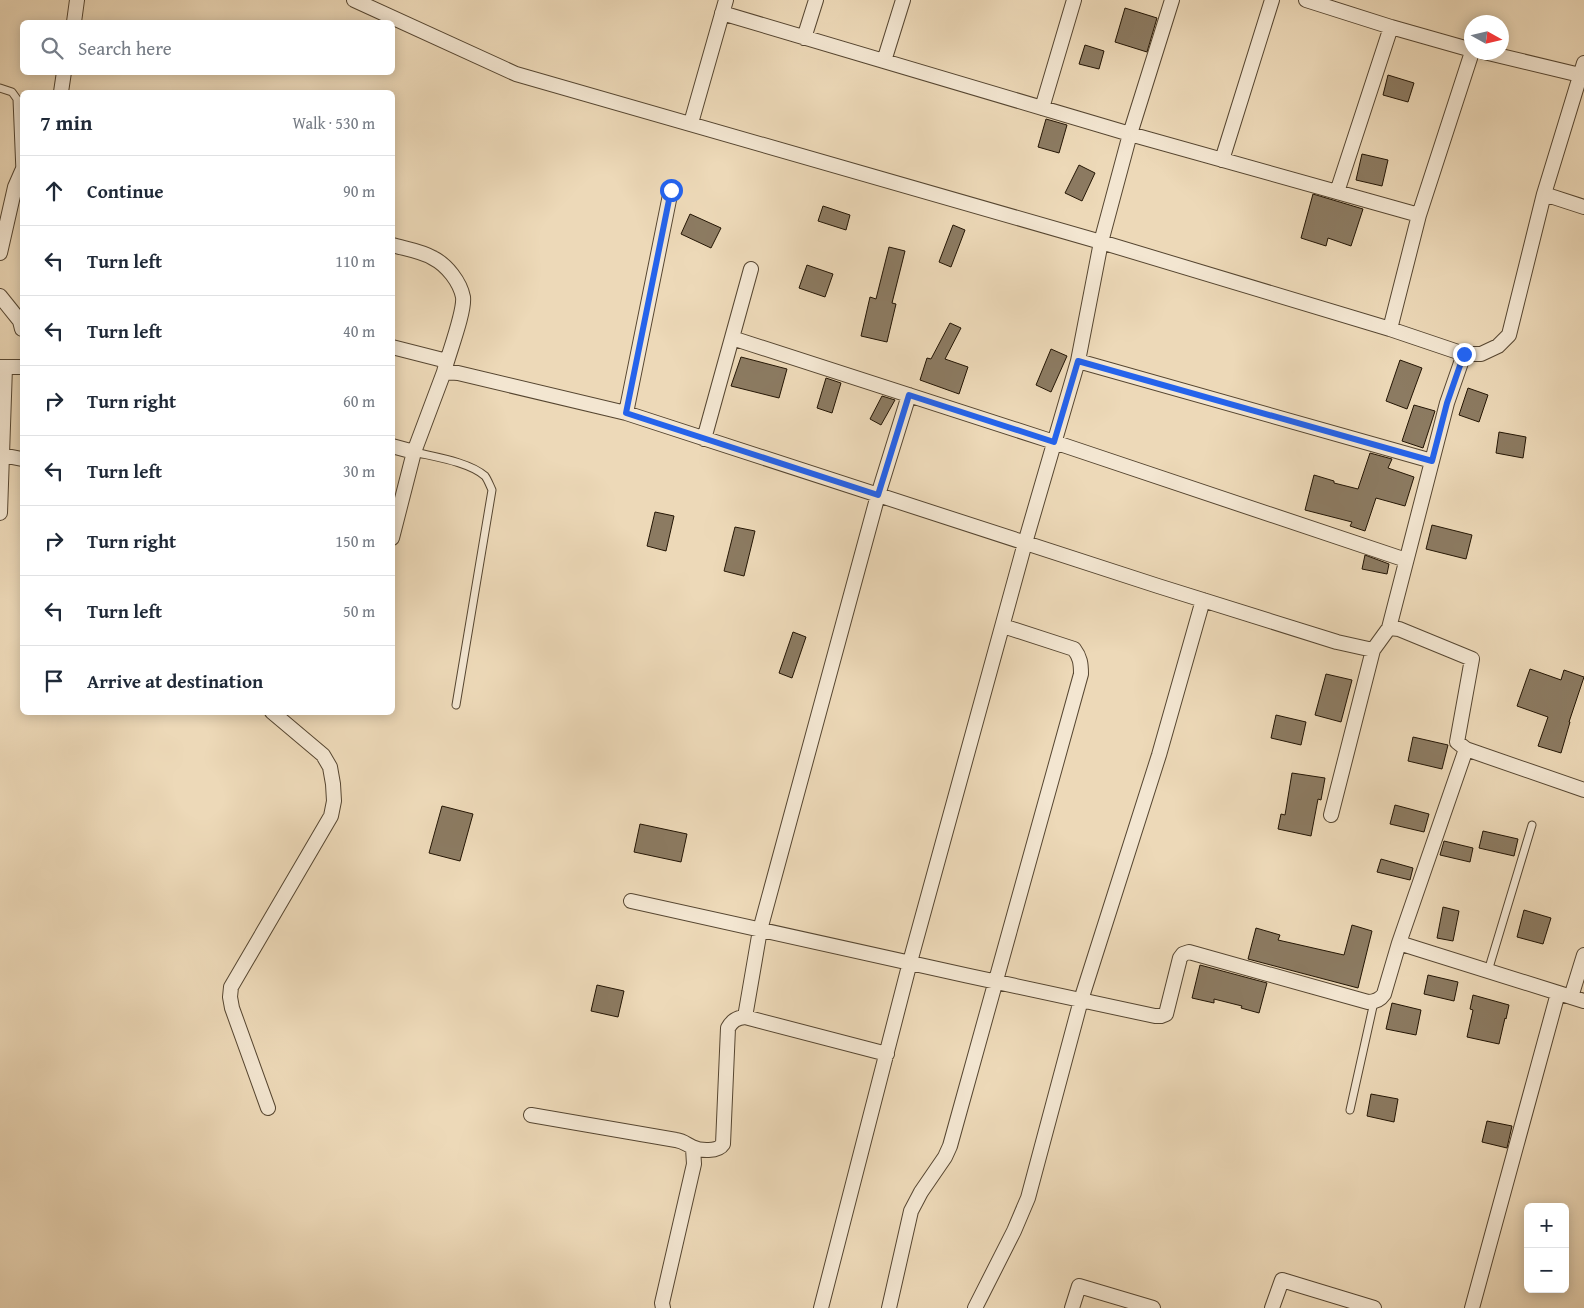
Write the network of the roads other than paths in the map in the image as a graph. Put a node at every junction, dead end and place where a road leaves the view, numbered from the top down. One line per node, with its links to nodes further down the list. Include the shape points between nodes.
1 (77, 0): 10 (street)
2 (354, 0): 23 (street, via 516,74)
3 (816, 0): 12 (street)
4 (903, 0): 16 (street)
5 (1074, 0): 22 (street)
6 (1172, 0): 24 (street)
7 (1272, 0): 26 (street)
8 (1306, 0): 11 (street)
9 (724, 7): 12 (street); 23 (street)
10 (74, 20)
11 (1391, 27): 13 (street); 29 (street)
12 (804, 38): 16 (street)
13 (1464, 49)
14 (1509, 56): 17 (street)
15 (1469, 60): 32 (street)
16 (884, 61): 22 (street)
17 (1582, 69): 21 (street)
18 (64, 75): 20 (street)
19 (0, 88): 25 (lane, via 12,92 17,99)
20 (61, 90)
21 (1577, 107): 30 (street)
22 (1042, 108): 24 (street)
23 (691, 123): 33 (street)
24 (1130, 134): 26 (street); 33 (street)
25 (20, 154)
26 (1222, 160): 29 (street)
27 (20, 175): 35 (street)
28 (671, 190): 48 (street)
29 (1337, 192): 32 (street)
30 (1544, 194): 31 (street); 42 (street, via 1509,335 1498,346 1481,354)
31 (1584, 206)
32 (1419, 215): 39 (street)
33 (1101, 242): 39 (street); 43 (street)
34 (395, 246): 46 (street, via 435,258 458,283 463,298 461,313)
35 (0, 253)
36 (751, 269): 40 (street)
37 (0, 296): 38 (street)
38 (20, 321)
39 (1390, 329): 42 (street)
40 (732, 338): 47 (street); 49 (street)
41 (395, 348): 46 (street)
42 (1464, 354): 55 (street)
43 (1078, 361): 50 (street); 55 (street)
44 (2, 367): 45 (street); 51 (street)
45 (20, 367)
46 (445, 367): 48 (street, via 458,373); 53 (street)
47 (909, 395): 50 (street); 56 (street)
48 (626, 413): 49 (street)
49 (704, 438): 56 (street)
50 (1054, 442): 59 (street); 60 (street)
51 (2, 447): 54 (street); 57 (street)
52 (395, 447): 53 (street)
53 (414, 452): 58 (street); 65 (lane, via 477,470 492,490)
54 (20, 457)
55 (1432, 461): 60 (street)
56 (878, 495): 59 (street); 72 (street)
57 (0, 513)
58 (395, 526)
59 (1026, 543): 61 (street); 62 (street)
60 (1406, 560): 63 (street)
61 (1203, 600): 64 (street, via 1336,642); 79 (street, via 1159,755)
62 (1003, 626): 75 (street); 77 (street, via 1074,649 1081,664 1081,674)
63 (1389, 628): 64 (street); 67 (street, via 1399,629 1472,659 1457,742)
64 (1373, 650): 69 (street)
65 (456, 705)
66 (276, 715): 83 (street, via 323,755 330,767 334,801 331,816 231,987 232,1008)
67 (1466, 749): 68 (street); 73 (street)
68 (1584, 790)
69 (1331, 816)
70 (1532, 825): 76 (lane)
71 (631, 901): 72 (street)
72 (760, 930): 75 (street); 81 (street)
73 (1399, 943): 76 (street); 80 (street, via 1384,994)
74 (1584, 955): 78 (street)
75 (910, 962): 77 (street); 82 (street)
76 (1488, 971): 78 (street)
77 (994, 983): 79 (street); 89 (street, via 950,1146 911,1211)
78 (1571, 997): 95 (street)
79 (1081, 1000): 80 (street, via 1161,1016 1166,1014 1180,958 1189,952); 90 (street, via 1028,1198)
80 (1374, 1002): 84 (lane)
81 (745, 1017): 82 (street); 86 (street, via 731,1022 728,1028 723,1144 717,1150)
82 (887, 1054): 88 (street)
83 (268, 1108)
84 (1350, 1110)
85 (531, 1115): 86 (street, via 676,1140)
86 (693, 1148): 87 (street, via 694,1164)
87 (663, 1308)
88 (821, 1308)
89 (889, 1308)
90 (975, 1308)
91 (1072, 1308): 92 (street, via 1079,1286)
92 (1153, 1308)
93 (1272, 1308): 94 (street, via 1282,1280)
94 (1374, 1308)
95 (1472, 1308)

